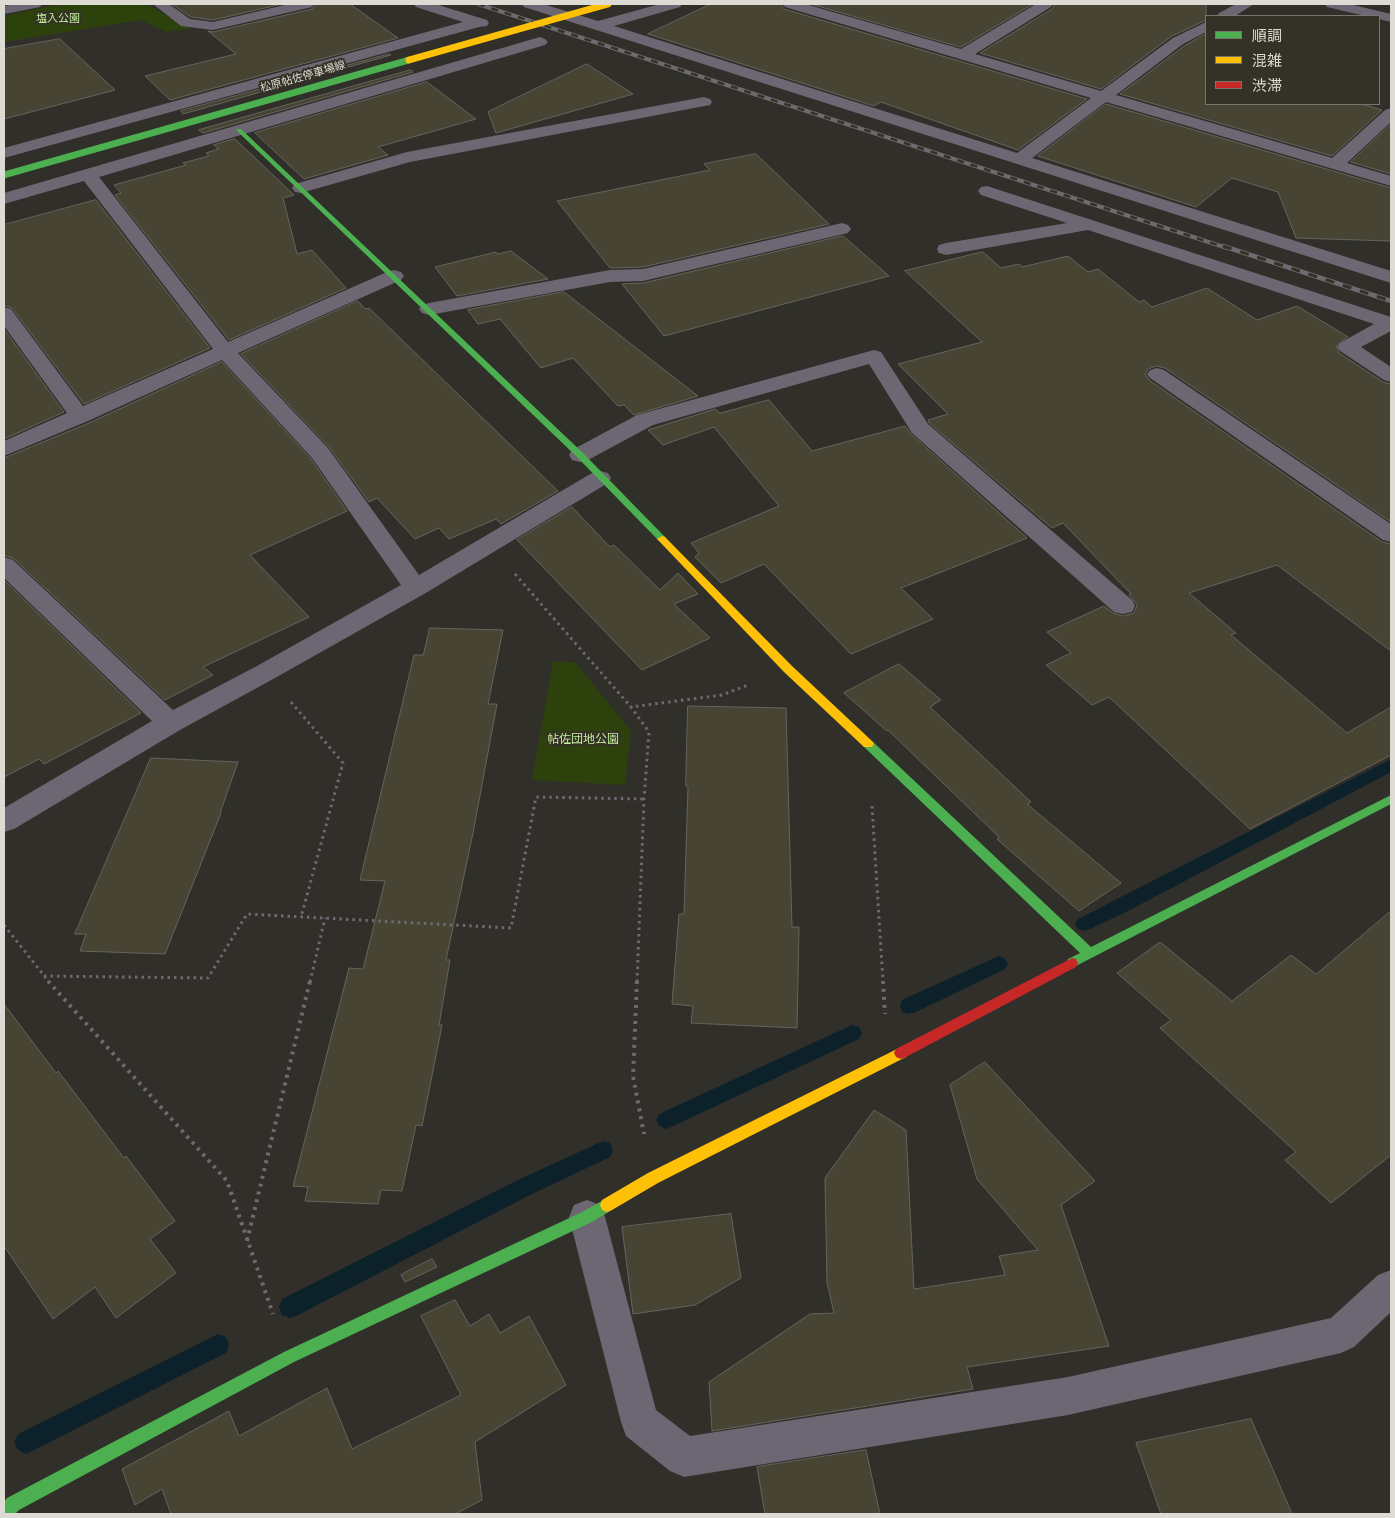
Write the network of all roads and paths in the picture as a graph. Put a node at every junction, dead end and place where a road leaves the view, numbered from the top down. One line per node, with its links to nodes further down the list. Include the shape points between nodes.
1 (35, 4): 12 (street)
2 (160, 4): 3 (street, via 186,23 213,26)
3 (307, 4)
4 (421, 4): 15 (street)
5 (608, 4): 28 (street, 松原帖佐停車場線, bridge)
6 (675, 4): 16 (street)
7 (790, 4): 20 (street)
8 (1046, 4): 20 (street)
9 (1247, 4): 13 (street)
10 (1332, 4): 14 (street)
11 (536, 5): 16 (street)
12 (4, 10)
13 (1226, 15)
14 (1378, 15)
15 (479, 22): 24 (street, via 540,42); 25 (street)
16 (601, 25): 26 (street)
17 (1205, 27): 18 (street)
18 (1178, 41): 19 (street); 21 (street)
19 (1197, 46)
20 (962, 55): 21 (street)
21 (1103, 96): 26 (street); 27 (street)
22 (704, 102): 31 (street, via 407,157)
23 (1391, 112): 27 (street)
24 (239, 130): 29 (street); 31 (street)
25 (4, 152)
26 (1018, 160): 38 (street)
27 (1334, 164): 30 (street)
28 (4, 175)
29 (89, 176): 33 (street); 41 (street)
30 (1391, 181)
31 (301, 188): 37 (street)
32 (988, 191): 34 (street)
33 (4, 200)
34 (1091, 224): 36 (street); 43 (street, via 1391,323 1347,347)
35 (842, 229): 39 (street, via 643,276 610,276)
36 (946, 249)
37 (394, 276): 39 (street); 41 (street)
38 (1391, 277)
39 (428, 308): 46 (street)
40 (4, 313): 44 (street)
41 (226, 351): 44 (street); 51 (street, via 320,453)
42 (1157, 374): 48 (street)
43 (1391, 376)
44 (80, 416): 45 (street)
45 (4, 448)
46 (580, 455): 47 (street); 52 (street, via 645,420 874,356 920,428)
47 (600, 478): 49 (street); 53 (street)
48 (1391, 535)
49 (489, 544): 51 (street); 55 (path)
50 (4, 565): 56 (street)
51 (415, 588): 54 (street)
52 (1123, 606)
53 (788, 669): 55 (path, via 722,695); 57 (street)
54 (266, 672): 56 (street); 61 (path, via 343,762)
55 (631, 707): 58 (path, via 650,732)
56 (170, 724): 60 (street)
57 (869, 745): 64 (street); 66 (path)
58 (644, 798): 62 (path, via 536,796 510,928); 67 (path, via 633,1076)
59 (1391, 800): 64 (street)
60 (4, 821)
61 (301, 917): 62 (path); 65 (path, via 247,914 208,978)
62 (325, 918): 69 (path)
63 (4, 924): 65 (path)
64 (1090, 954): 66 (street)
65 (44, 976): 69 (path, via 227,1181)
66 (887, 1060): 67 (street)
67 (653, 1178): 68 (street)
68 (587, 1217): 70 (street, via 640,1422 684,1457 1068,1396 1341,1334); 71 (street)
69 (247, 1241): 71 (path)
70 (1391, 1288)
71 (289, 1357): 72 (street)
72 (7, 1503)

